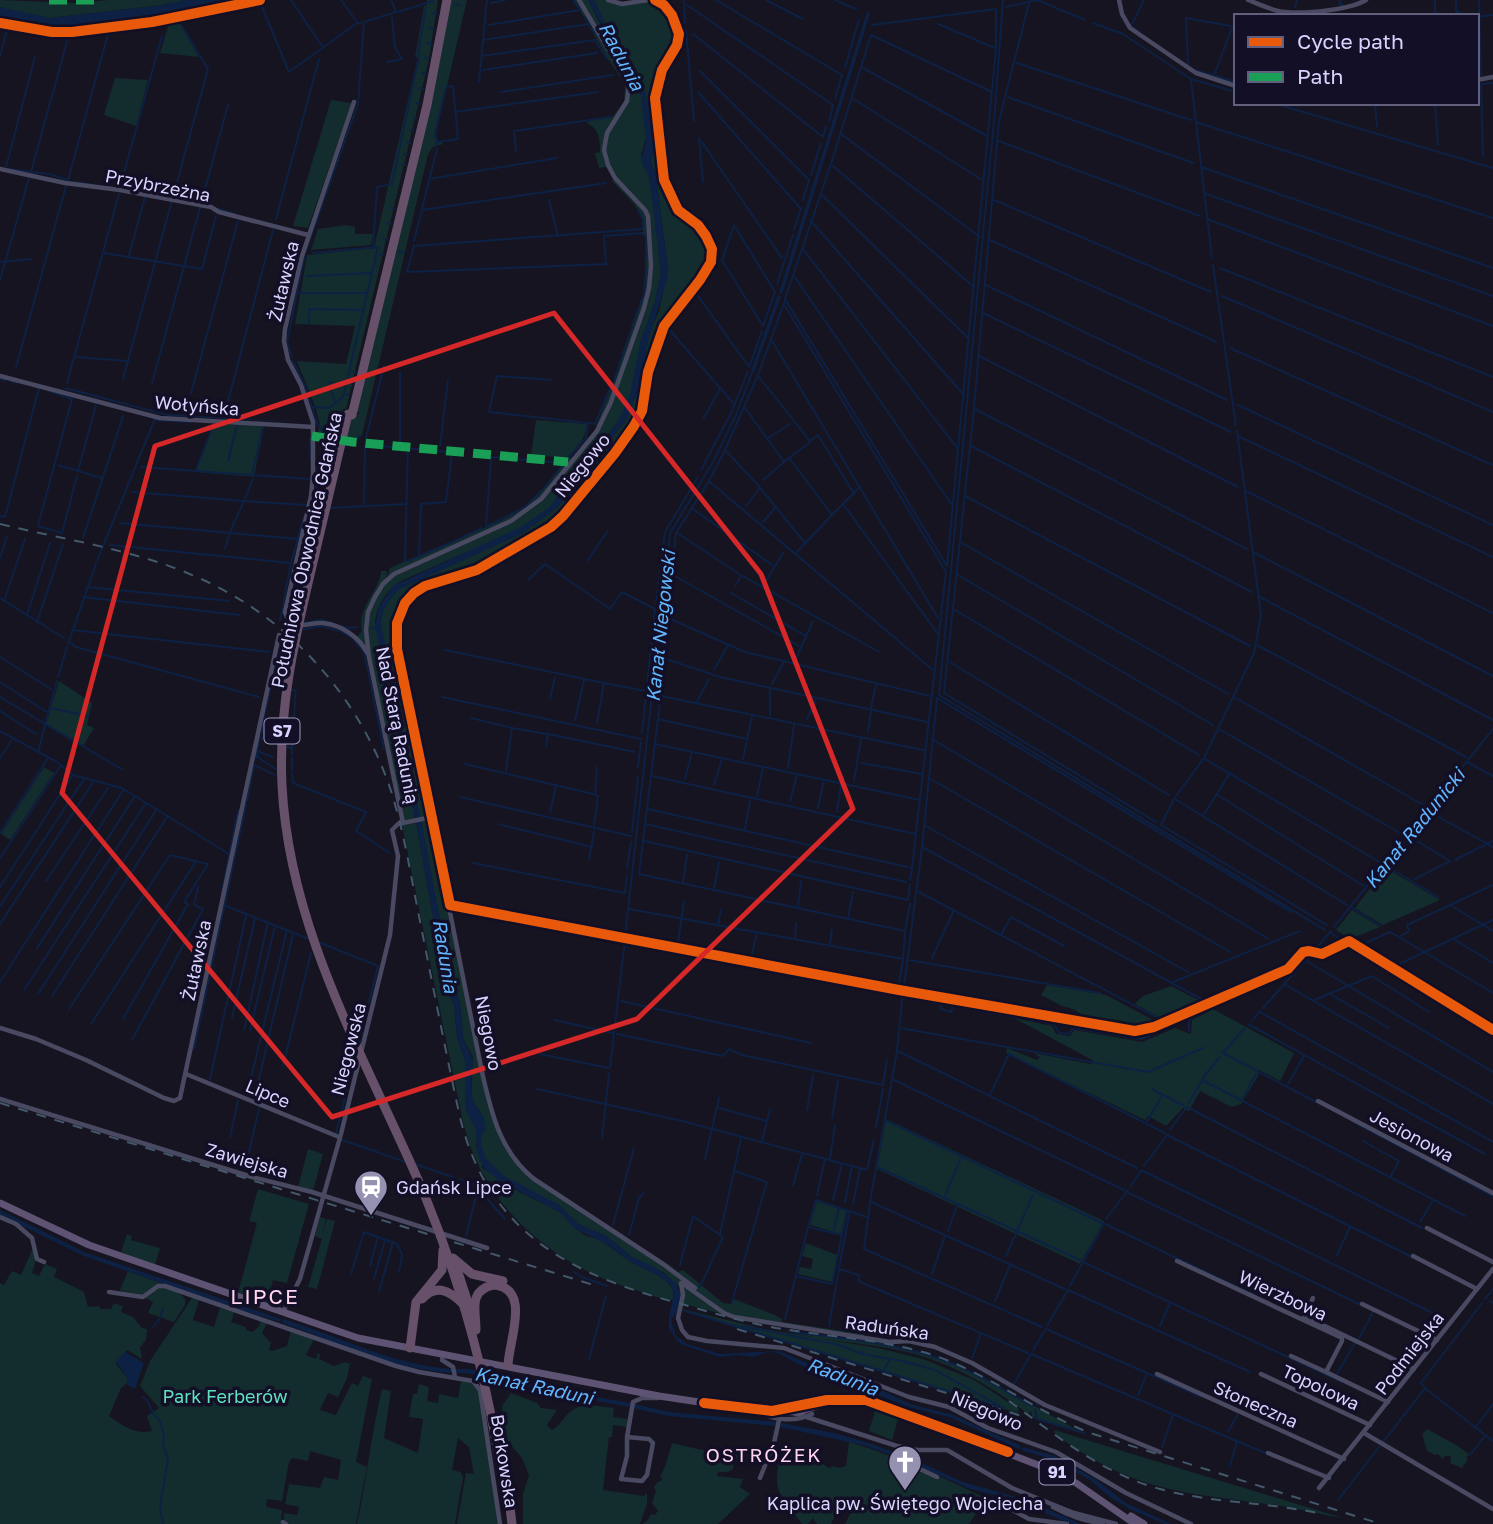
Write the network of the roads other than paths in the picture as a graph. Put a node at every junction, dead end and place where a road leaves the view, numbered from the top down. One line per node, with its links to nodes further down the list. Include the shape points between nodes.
1 (260, 0): 10 (street, via 97,30 52,32)
2 (444, 0): 16 (highway, Południowa Obwodnica Gdańska / S7)
3 (579, 0): 19 (street, Nad Starą Radunią, via 629,87 604,150 615,178 648,216 651,272 645,307 611,402 592,439 525,513 387,579 368,612)
4 (608, 0): 5 (street, via 622,4)
5 (648, 0)
6 (654, 0): 20 (street, Niegowo, via 670,11 679,34 655,99 664,180 678,210 705,233 712,257 662,330 635,426 563,516 477,569 417,590 403,608 396,643)
7 (1119, 0): 11 (street, via 1130,28 1196,73)
8 (1248, 0): 9 (street, via 1292,12 1351,7)
9 (1366, 0)
10 (0, 23)
11 (1234, 85)
12 (354, 102): 14 (street, Żuławska)
13 (0, 169): 14 (street, Przybrzeżna, via 211,207)
14 (308, 235): 17 (street, Żuławska, via 284,341)
15 (0, 376): 17 (street, Wołyńska, via 154,417)
16 (350, 415): 32 (highway, Południowa Obwodnica Gdańska / S7, bridge, via 290,658 282,758 286,830 317,951); 35 (highway, Południowa Obwodnica Gdańska / S7, bridge, via 291,683 286,758 290,816 301,882 318,941)
17 (313, 427): 19 (street, Żuławska, via 313,487 285,616 295,626 324,623 345,630)
18 (279, 635): 23 (street, Żuławska)
19 (369, 656): 21 (street, Nad Starą Radunią)
20 (431, 817): 21 (street); 40 (street, Niegowo, via 489,1103 504,1143 534,1179 695,1288)
21 (405, 823): 26 (street, Niegowska, via 392,830 398,856 391,929)
22 (0, 1028): 23 (street, Żuławska, via 86,1060 172,1101 180,1098)
23 (186, 1074): 26 (street, Lipce)
24 (0, 1099): 28 (street, Zawiejska)
25 (1318, 1101): 27 (street, Jesionowa)
26 (339, 1137): 28 (street, Niegowska)
27 (1493, 1193)
28 (323, 1196): 33 (street, Zawiejska); 46 (street, Niegowska, via 299,1283)
29 (0, 1200): 46 (main road, 91, via 89,1245 272,1308)
30 (0, 1217): 37 (street, via 32,1238 37,1259)
31 (1427, 1228): 38 (street)
32 (440, 1236): 45 (highway, S7, bridge); 48 (highway, bridge, via 444,1266 418,1298)
33 (487, 1248)
34 (1413, 1256): 41 (street)
35 (453, 1258): 47 (highway, Południowa Obwodnica Gdańska / S7, bridge); 49 (highway, via 470,1273 504,1281 515,1289 521,1306)
36 (1177, 1261): 57 (street, Wierzbowa, via 1342,1338)
37 (44, 1262)
38 (1493, 1262)
39 (1493, 1269): 41 (street, Podmiejska)
40 (683, 1283): 72 (street, Raduńska, via 730,1316 935,1347 1045,1405); 92 (street, Niegowo, via 678,1318 688,1337 784,1348 909,1397 953,1409 988,1428 1056,1451 1126,1493)
41 (1477, 1289): 50 (street, Podmiejska)
42 (109, 1292): 46 (street, via 143,1297 163,1285)
43 (1313, 1298): 55 (street, via 1304,1316)
44 (1362, 1304): 50 (street)
45 (464, 1305): 48 (highway, via 448,1291 430,1292 421,1302); 74 (highway, S7, bridge)
46 (282, 1319): 51 (main road, 91, via 295,1316 358,1338); 56 (street, via 396,1366 419,1373)
47 (476, 1330): 49 (highway, via 475,1297 484,1288 500,1285 516,1301); 74 (highway, Południowa Obwodnica Gdańska / S7, bridge)
48 (412, 1331): 51 (highway)
49 (513, 1336): 54 (highway)
50 (1437, 1340): 55 (street, Podmiejska)
51 (410, 1346): 52 (main road, 91); 54 (main road, 91)
52 (443, 1354): 54 (main road, 91); 56 (street, via 443,1362)
53 (1290, 1356): 57 (street)
54 (508, 1363): 60 (main road, 91)
55 (1414, 1369): 61 (street, Podmiejska)
56 (454, 1373): 89 (street, Borkowska, via 473,1381 480,1390)
57 (1326, 1373): 61 (street)
58 (1157, 1374): 75 (street, Słoneczna)
59 (1261, 1374): 69 (street, Topolowa)
60 (659, 1396): 62 (main road, 91); 71 (street, via 639,1399 632,1406)
61 (1388, 1402): 69 (street, Podmiejska)
62 (759, 1410): 64 (main road, 91); 68 (street)
63 (809, 1410): 64 (main road, 91); 65 (main road, 91); 66 (street); 67 (street); 83 (main road, 91, via 835,1400 880,1404 1063,1475)
64 (772, 1411): 65 (main road, 91)
65 (794, 1413): 66 (street)
66 (805, 1418): 67 (street); 68 (street)
67 (818, 1420): 82 (street, via 897,1446 947,1450 1008,1486)
68 (778, 1423): 78 (street)
69 (1370, 1425): 70 (street, Podmiejska)
70 (1364, 1433): 75 (street, Podmiejska); 84 (street)
71 (627, 1437): 71 (street, via 621,1479 642,1481 653,1442)
72 (1160, 1452)
73 (1268, 1453): 79 (street)
74 (502, 1458): 90 (highway, S7); 90 (highway, S7)
75 (1344, 1459): 79 (street, Podmiejska)
76 (890, 1462): 77 (street)
77 (937, 1477)
78 (760, 1478)
79 (1329, 1478): 80 (street, Podmiejska)
80 (1319, 1488)
81 (994, 1500): 86 (street, via 1029,1519)
82 (1043, 1500): 86 (street); 87 (street)
83 (1111, 1506): 85 (main road, 91); 88 (main road, 91)
84 (1493, 1509)
85 (1121, 1514): 88 (main road, 91); 91 (street)
86 (1068, 1521): 87 (street)
87 (1104, 1521): 91 (street)
88 (1135, 1523)
89 (500, 1524)
90 (510, 1524)
91 (1116, 1524)
92 (1191, 1524)

